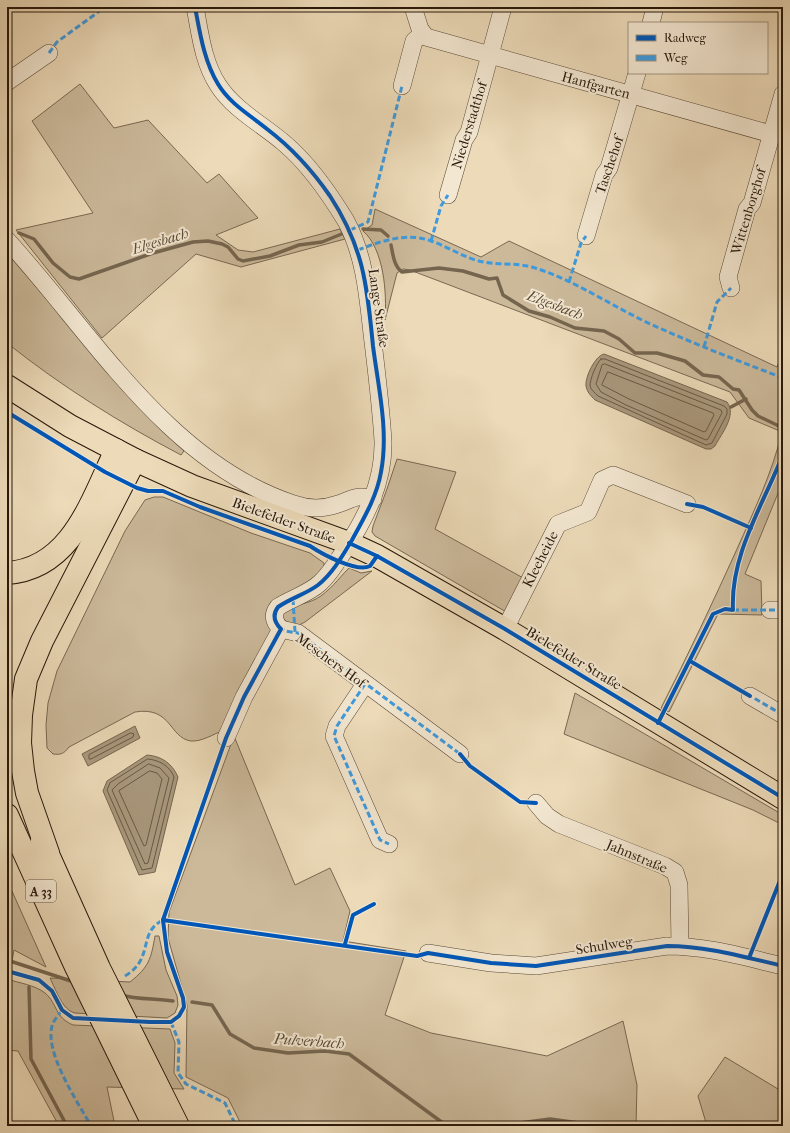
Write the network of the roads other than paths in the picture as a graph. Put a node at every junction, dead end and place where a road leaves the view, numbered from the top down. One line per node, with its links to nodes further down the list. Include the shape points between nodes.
1 (196, 7): 22 (street, Lange Straße, via 208,64 218,85 231,101 300,157 329,195 350,230 358,250 367,290 383,441 381,473)
2 (413, 7): 6 (street)
3 (503, 7): 8 (street, Niederstadthof)
4 (655, 7): 5 (street)
5 (651, 22)
6 (422, 34): 8 (street, Hanfgarten); 11 (street, via 414,41)
7 (49, 53): 10 (street)
8 (490, 56): 12 (street, Hanfgarten); 15 (street, Niederstadthof)
9 (637, 74): 12 (street, Taschehof)
10 (7, 82)
11 (402, 86)
12 (631, 94): 14 (street, Hanfgarten); 16 (street, Taschehof)
13 (783, 94): 14 (street, Wittenborghof)
14 (771, 134): 18 (street, Wittenborghof, via 728,276)
15 (448, 195)
16 (586, 236)
17 (7, 240): 22 (street, Bielefelder Straße, via 139,396 217,466 256,488 295,504 313,508 339,504 359,496)
18 (730, 288)
19 (7, 386): 20 (main road, Bielefelder Straße, via 70,426)
20 (116, 450): 21 (main road, Bielefelder Straße); 25 (main road, via 84,518 58,553 30,569)
21 (135, 460): 24 (main road, Bielefelder Straße, via 192,486); 38 (main road, via 42,641 26,679 20,743 23,771 27,793)
22 (373, 499): 24 (street, Lange Straße)
23 (687, 504): 27 (street, Kleeheide, via 613,475 602,480 588,512 558,524)
24 (350, 543): 26 (street, Meschers Hof, via 319,584 278,607 274,612 274,619); 27 (main road, Bielefelder Straße)
25 (7, 573)
26 (281, 629): 28 (street, Meschers Hof, via 298,633); 31 (street)
27 (505, 629): 34 (main road, Bielefelder Straße)
28 (366, 684): 32 (street, Meschers Hof); 37 (street, via 337,726 334,736 380,840)
29 (750, 696): 30 (street)
30 (783, 715)
31 (226, 738)
32 (460, 754)
33 (7, 761): 38 (main road, A 33)
34 (783, 798)
35 (536, 803): 39 (street, Jahnstraße, via 547,816 559,824 675,872 679,885)
36 (7, 815): 42 (main road, A 33, via 76,967)
37 (389, 844)
38 (48, 853): 43 (main road, A 33, via 99,968)
39 (680, 946): 40 (street, Schulweg, via 536,966 491,963); 41 (street, Schulweg, via 717,950)
40 (428, 953)
41 (783, 966)
42 (154, 1126)
43 (178, 1126)

